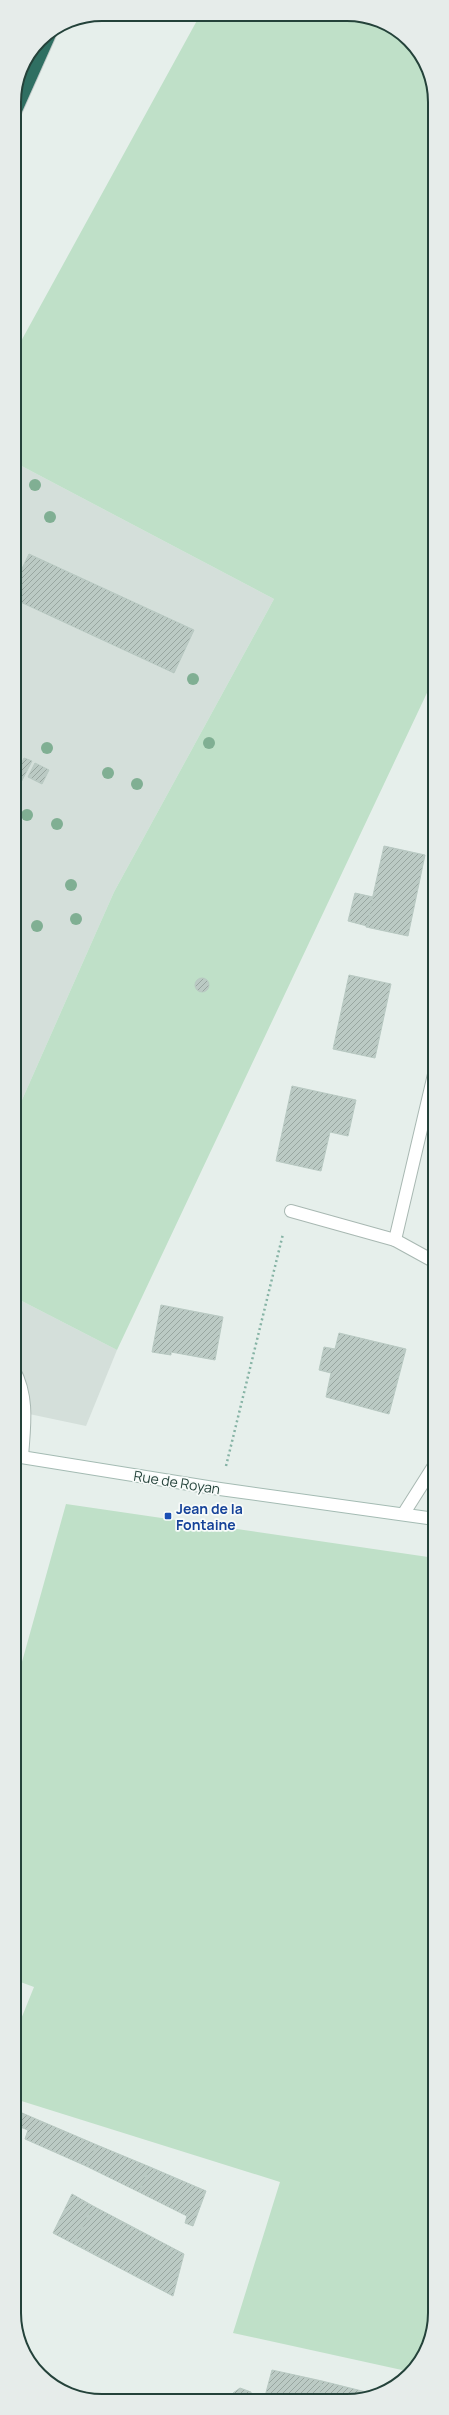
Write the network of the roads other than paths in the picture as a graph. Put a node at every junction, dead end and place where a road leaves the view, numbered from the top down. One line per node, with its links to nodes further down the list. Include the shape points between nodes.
1 (47, 43): 2 (highway)
2 (21, 100)
3 (428, 1097): 5 (main road)
4 (291, 1211): 5 (main road)
5 (396, 1240): 6 (main road)
6 (428, 1258)
7 (21, 1383): 8 (main road, via 25,1408)
8 (21, 1435)
9 (21, 1456): 11 (main road, Rue de Royan, via 220,1489)
10 (428, 1475): 11 (main road)
11 (404, 1514): 12 (main road, Rue de Royan)
12 (428, 1518)

